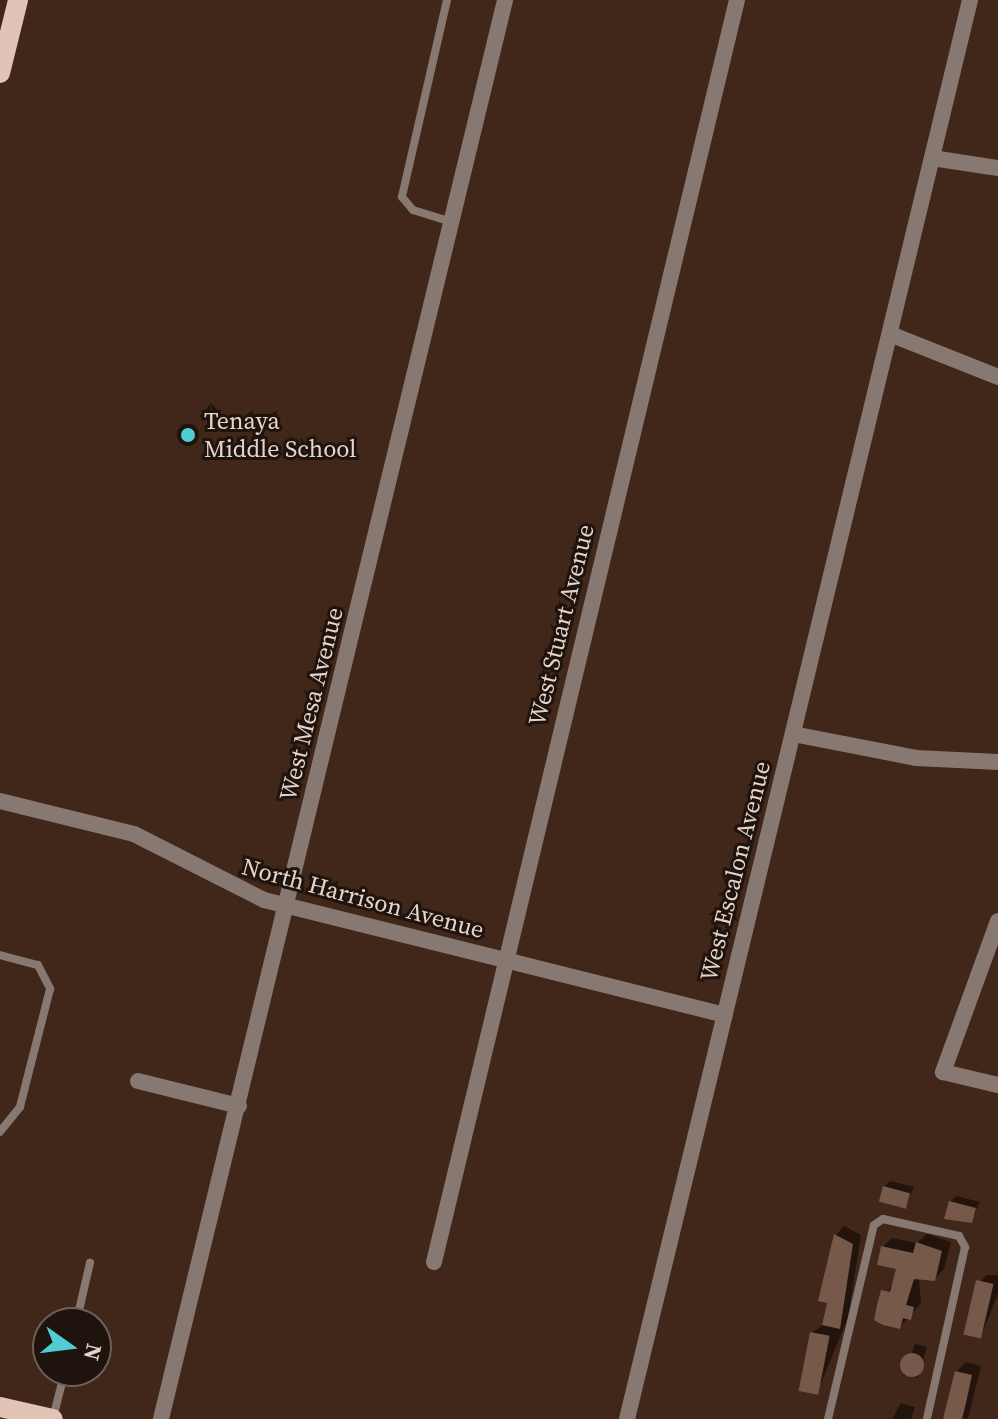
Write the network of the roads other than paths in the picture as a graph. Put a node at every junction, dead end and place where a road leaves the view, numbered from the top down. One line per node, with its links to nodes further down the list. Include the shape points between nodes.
1 (18, 0): 6 (main road)
2 (447, 0): 9 (lane, via 402,197 413,210)
3 (505, 0): 9 (street, West Mesa Avenue)
4 (737, 0): 18 (street, West Stuart Avenue)
5 (970, 0): 7 (street, West Escalon Avenue)
6 (0, 73)
7 (932, 158): 8 (street); 10 (street, West Escalon Avenue)
8 (998, 168)
9 (452, 222): 15 (street, West Mesa Avenue)
10 (890, 334): 11 (street); 12 (street, West Escalon Avenue)
11 (998, 377)
12 (793, 734): 13 (street, via 916,758); 19 (street, West Escalon Avenue)
13 (998, 762)
14 (0, 801): 15 (street, North Harrison Avenue, via 134,834 213,880)
15 (287, 906): 18 (street, North Harrison Avenue); 22 (street, West Mesa Avenue)
16 (998, 921): 21 (street, via 943,1072)
17 (0, 955): 23 (lane, via 38,965 50,989 20,1107)
18 (505, 960): 19 (street, North Harrison Avenue); 24 (street, West Stuart Avenue)
19 (725, 1015): 32 (street, West Escalon Avenue)
20 (138, 1081): 22 (street)
21 (998, 1085)
22 (239, 1106): 31 (street, West Mesa Avenue)
23 (0, 1132)
24 (434, 1262)
25 (90, 1263): 26 (lane)
26 (80, 1307)
27 (61, 1387): 30 (lane)
28 (0, 1407): 30 (main road)
29 (0, 1418): 30 (main road)
30 (53, 1419)
31 (161, 1419)
32 (627, 1419)
33 (828, 1419): 34 (lane, via 874,1225 883,1219 959,1236 965,1247)
34 (927, 1419)

